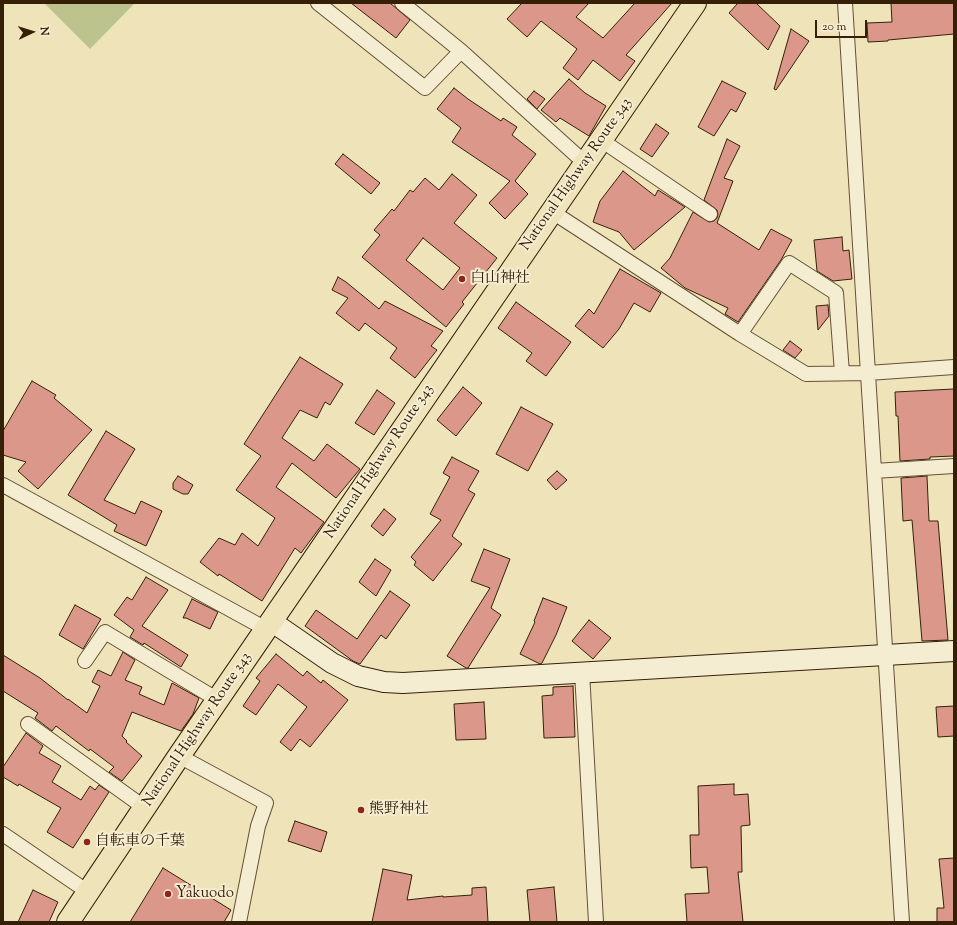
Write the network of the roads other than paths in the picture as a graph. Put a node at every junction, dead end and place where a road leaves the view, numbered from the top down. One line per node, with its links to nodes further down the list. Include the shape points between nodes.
1 (318, 3): 5 (street, via 425,88)
2 (402, 3): 5 (street)
3 (695, 3): 6 (highway, National Highway Route 343)
4 (844, 3): 12 (street)
5 (461, 51): 7 (street)
6 (601, 140): 7 (highway, National Highway Route 343); 9 (street)
7 (585, 163): 8 (highway, National Highway Route 343)
8 (552, 211): 10 (street); 17 (highway, National Highway Route 343)
9 (710, 214)
10 (740, 334): 13 (street, via 806,374); 13 (street, via 788,263 836,293)
11 (954, 367): 12 (street)
12 (868, 372): 13 (street); 15 (street)
13 (848, 373)
14 (954, 466): 15 (street)
15 (874, 471): 19 (street)
16 (3, 485): 17 (street)
17 (269, 625): 21 (street, via 358,676 384,682); 22 (highway, National Highway Route 343)
18 (954, 651): 19 (street)
19 (886, 655): 21 (street); 31 (street)
20 (85, 661): 22 (street, via 105,632)
21 (582, 672): 30 (street)
22 (218, 700): 24 (highway, National Highway Route 343)
23 (28, 724): 25 (street)
24 (179, 756): 25 (highway, National Highway Route 343); 29 (street, via 266,803 258,826)
25 (145, 808): 27 (highway, National Highway Route 343)
26 (3, 834): 27 (street)
27 (88, 892): 28 (highway, National Highway Route 343)
28 (68, 922)
29 (239, 922)
30 (596, 922)
31 (902, 922)

